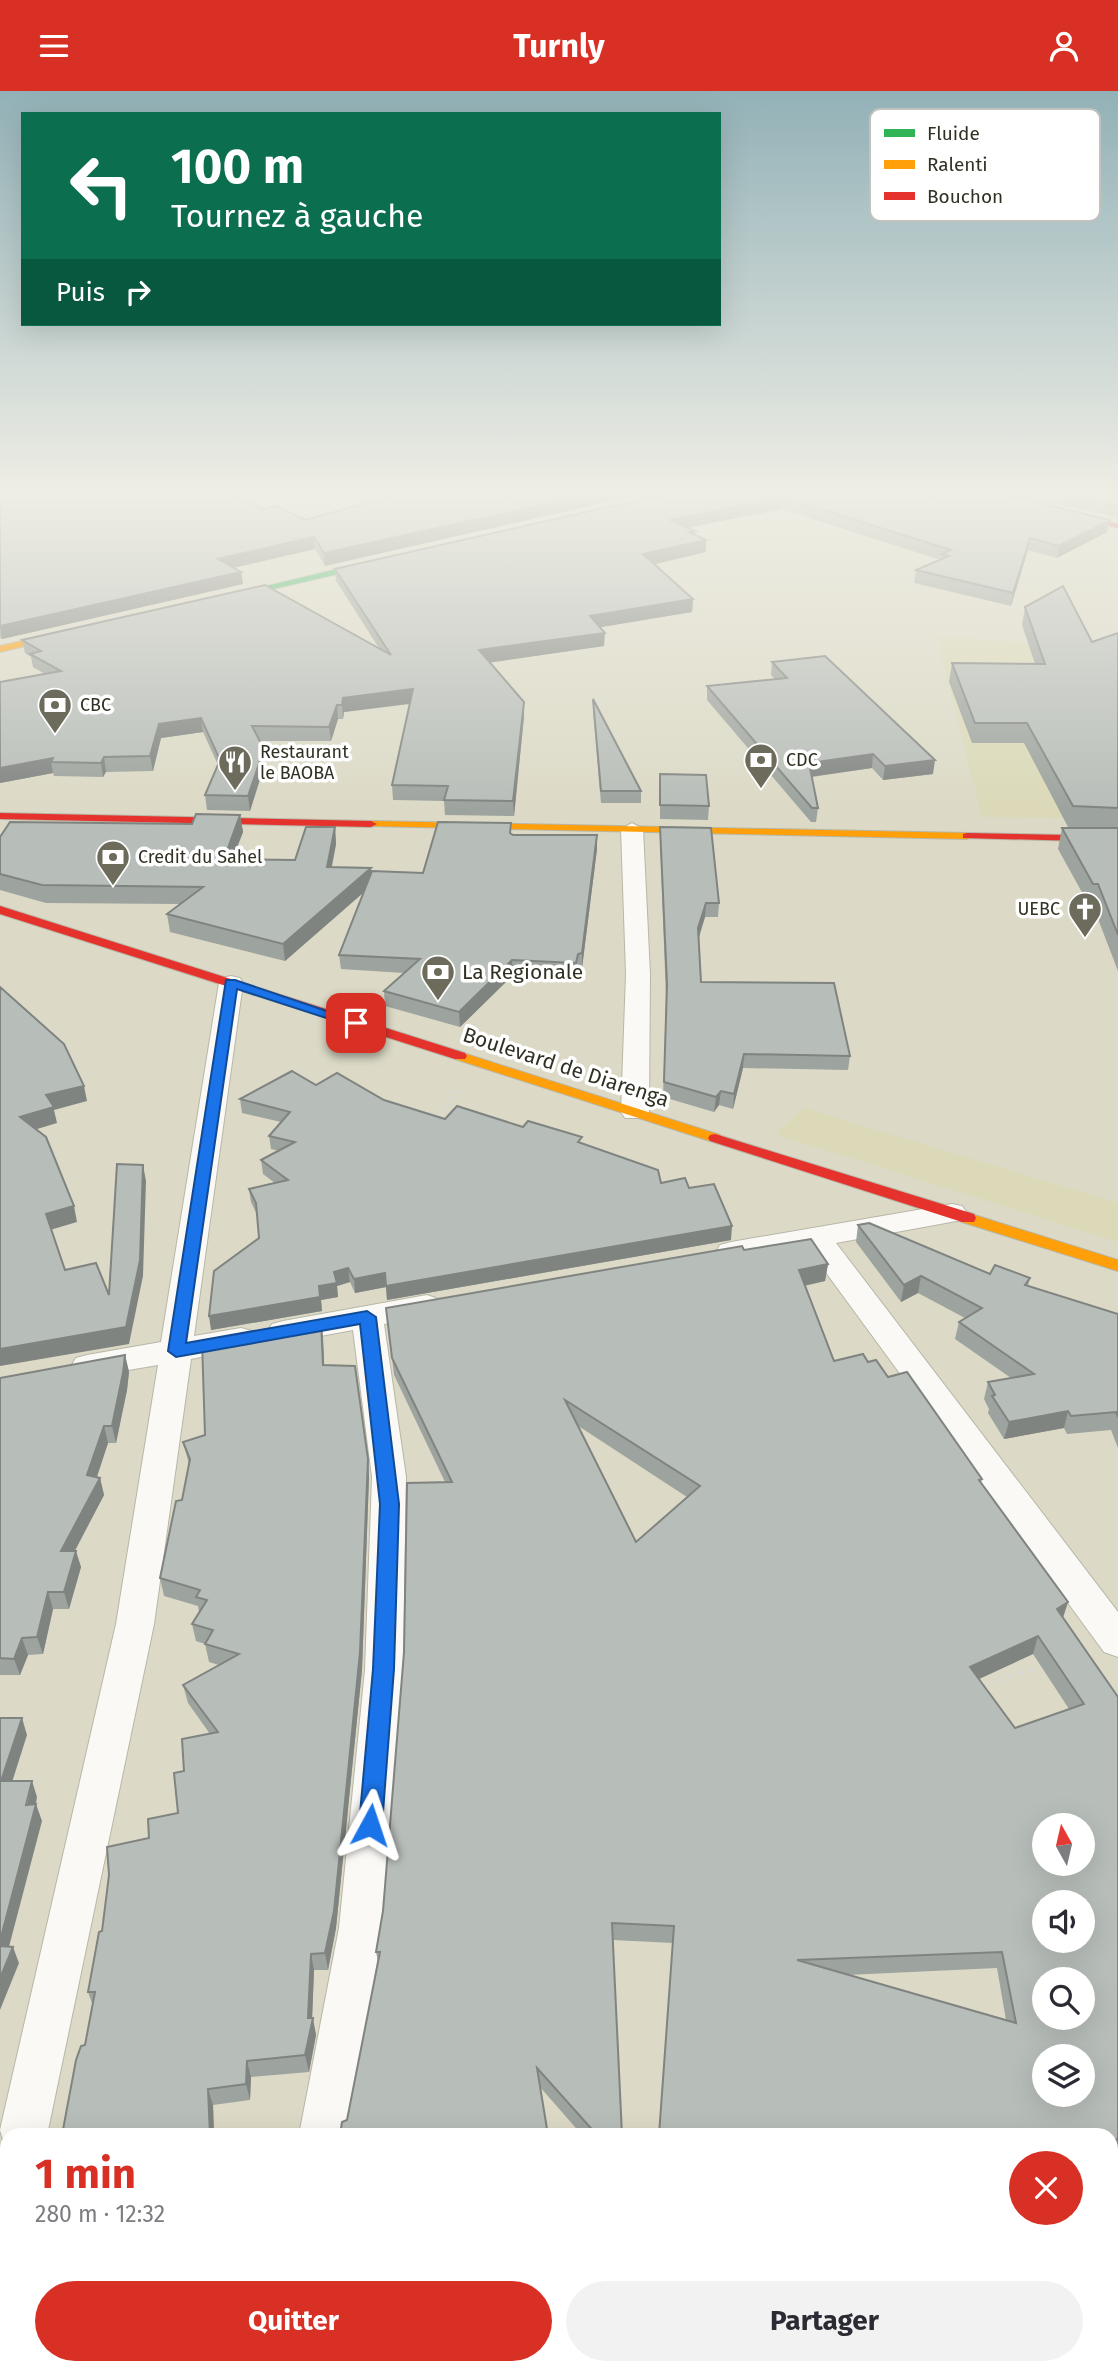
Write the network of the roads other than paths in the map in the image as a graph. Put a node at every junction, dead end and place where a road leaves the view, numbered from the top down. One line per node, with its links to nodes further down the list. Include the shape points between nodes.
1 (226, 598): 2 (main road)
2 (202, 603)
3 (94, 627): 4 (main road)
4 (0, 649)
5 (0, 816): 6 (main road)
6 (632, 829): 7 (main road); 10 (street, via 638,974)
7 (1118, 839)
8 (0, 910): 9 (main road, Boulevard de Diarenga)
9 (231, 983): 10 (main road, Boulevard de Diarenga); 17 (street)
10 (635, 1112): 11 (main road, Boulevard de Diarenga)
11 (953, 1213): 12 (street); 14 (main road, Boulevard de Diarenga)
12 (816, 1237): 13 (street); 19 (street)
13 (707, 1257)
14 (1118, 1266)
15 (460, 1300): 16 (street)
16 (367, 1317): 17 (street); 21 (street, via 389,1477 384,1669 361,1928)
17 (176, 1351): 18 (street); 20 (street, via 135,1624)
18 (54, 1372)
19 (1118, 1641)
20 (25, 2128)
21 (324, 2128)

